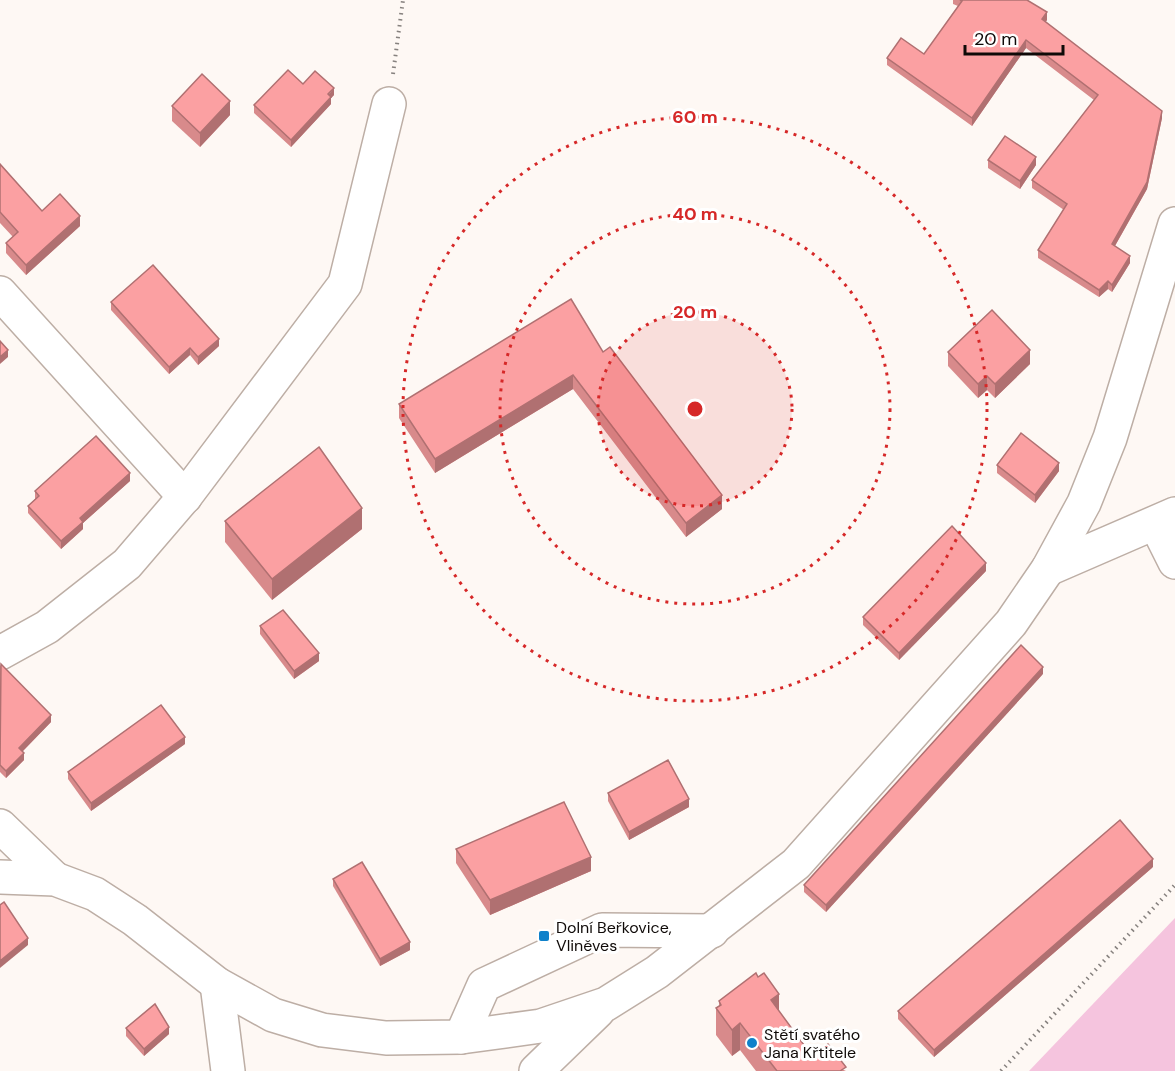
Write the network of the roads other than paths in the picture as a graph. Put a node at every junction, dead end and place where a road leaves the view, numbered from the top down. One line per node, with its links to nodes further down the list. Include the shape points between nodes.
1 (388, 104): 4 (street, via 345,284)
2 (1172, 243): 7 (street, via 1110,438 1084,502)
3 (0, 293): 4 (street)
4 (185, 497): 8 (street, via 127,564 47,627)
5 (1165, 519): 6 (street); 7 (street)
6 (1175, 562)
7 (1048, 569): 12 (street, via 1011,623 854,802 795,864)
8 (0, 653)
9 (0, 826): 11 (street)
10 (0, 877): 11 (street)
11 (55, 879): 13 (street, via 95,894 135,920)
12 (712, 931): 14 (street); 15 (street, via 602,930 484,984)
13 (216, 984): 15 (street, via 273,1015 322,1030 386,1038); 16 (street)
14 (606, 1004): 15 (street, via 540,1026); 17 (street)
15 (461, 1037)
16 (228, 1071)
17 (536, 1071)

